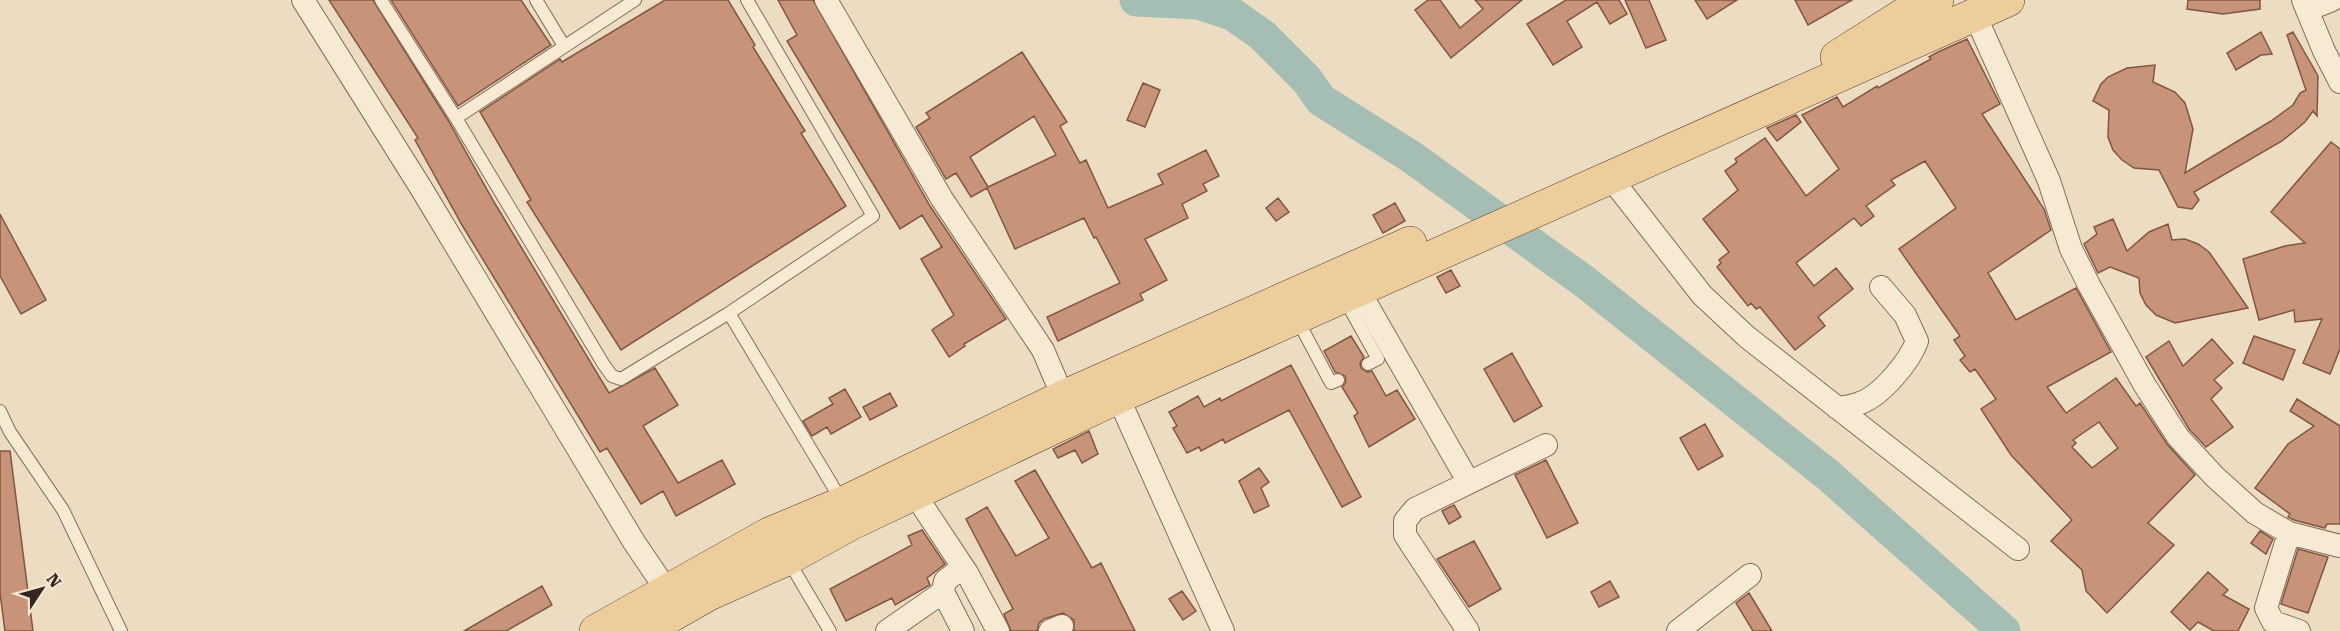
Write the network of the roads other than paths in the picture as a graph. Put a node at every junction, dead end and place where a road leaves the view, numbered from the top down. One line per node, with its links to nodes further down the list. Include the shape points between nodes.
1 (303, 0): 39 (street, via 634,542)
2 (381, 0): 14 (lane)
3 (536, 0): 12 (lane)
4 (635, 0): 12 (lane)
5 (747, 0): 20 (lane, via 873,216)
6 (826, 0): 24 (street, via 942,199 1043,350)
7 (2008, 0): 11 (main road)
8 (2332, 0): 9 (street)
9 (2305, 5): 13 (street)
10 (1920, 12): 11 (main road); 15 (main road); 16 (main road, via 1849,52)
11 (1975, 15): 32 (street, via 2049,181 2071,249 2144,384 2178,437 2215,477 2255,513)
12 (564, 46): 14 (lane)
13 (2340, 82)
14 (456, 118): 20 (lane, via 612,376 621,379)
15 (1610, 177): 16 (main road); 26 (street, via 1702,294 1747,337)
16 (1507, 213): 17 (main road)
17 (1475, 227): 19 (main road); 24 (main road)
18 (1881, 287): 26 (street, via 1905,315 1917,341 1912,357 1863,403)
19 (1352, 294): 21 (main road); 22 (lane, via 1378,359); 29 (street)
20 (729, 313): 31 (lane)
21 (1297, 319): 23 (lane, via 1331,383); 25 (main road)
22 (1368, 364)
23 (1338, 380)
24 (1063, 397): 31 (main road)
25 (1118, 397): 30 (main road); 47 (street)
26 (1837, 408): 34 (street)
27 (0, 411): 40 (lane, via 9,432 63,510)
28 (1546, 445): 29 (street)
29 (1468, 481): 48 (street, via 1415,509 1405,521 1404,535)
30 (914, 493): 31 (main road); 36 (street)
31 (848, 513): 35 (main road); 39 (main road, via 769,534)
32 (2289, 533): 33 (street); 50 (street, via 2266,608 2273,622)
33 (2340, 546)
34 (2018, 549)
35 (787, 559): 39 (main road, via 709,594); 43 (lane)
36 (963, 567): 38 (street, via 945,581); 46 (street)
37 (1750, 575): 49 (street)
38 (943, 592): 44 (street); 45 (street)
39 (674, 601): 41 (main road); 42 (main road)
40 (121, 631)
41 (596, 631)
42 (644, 631)
43 (830, 631)
44 (887, 631)
45 (963, 631)
46 (998, 631)
47 (1224, 631)
48 (1468, 631)
49 (1678, 631)
50 (2299, 631)

